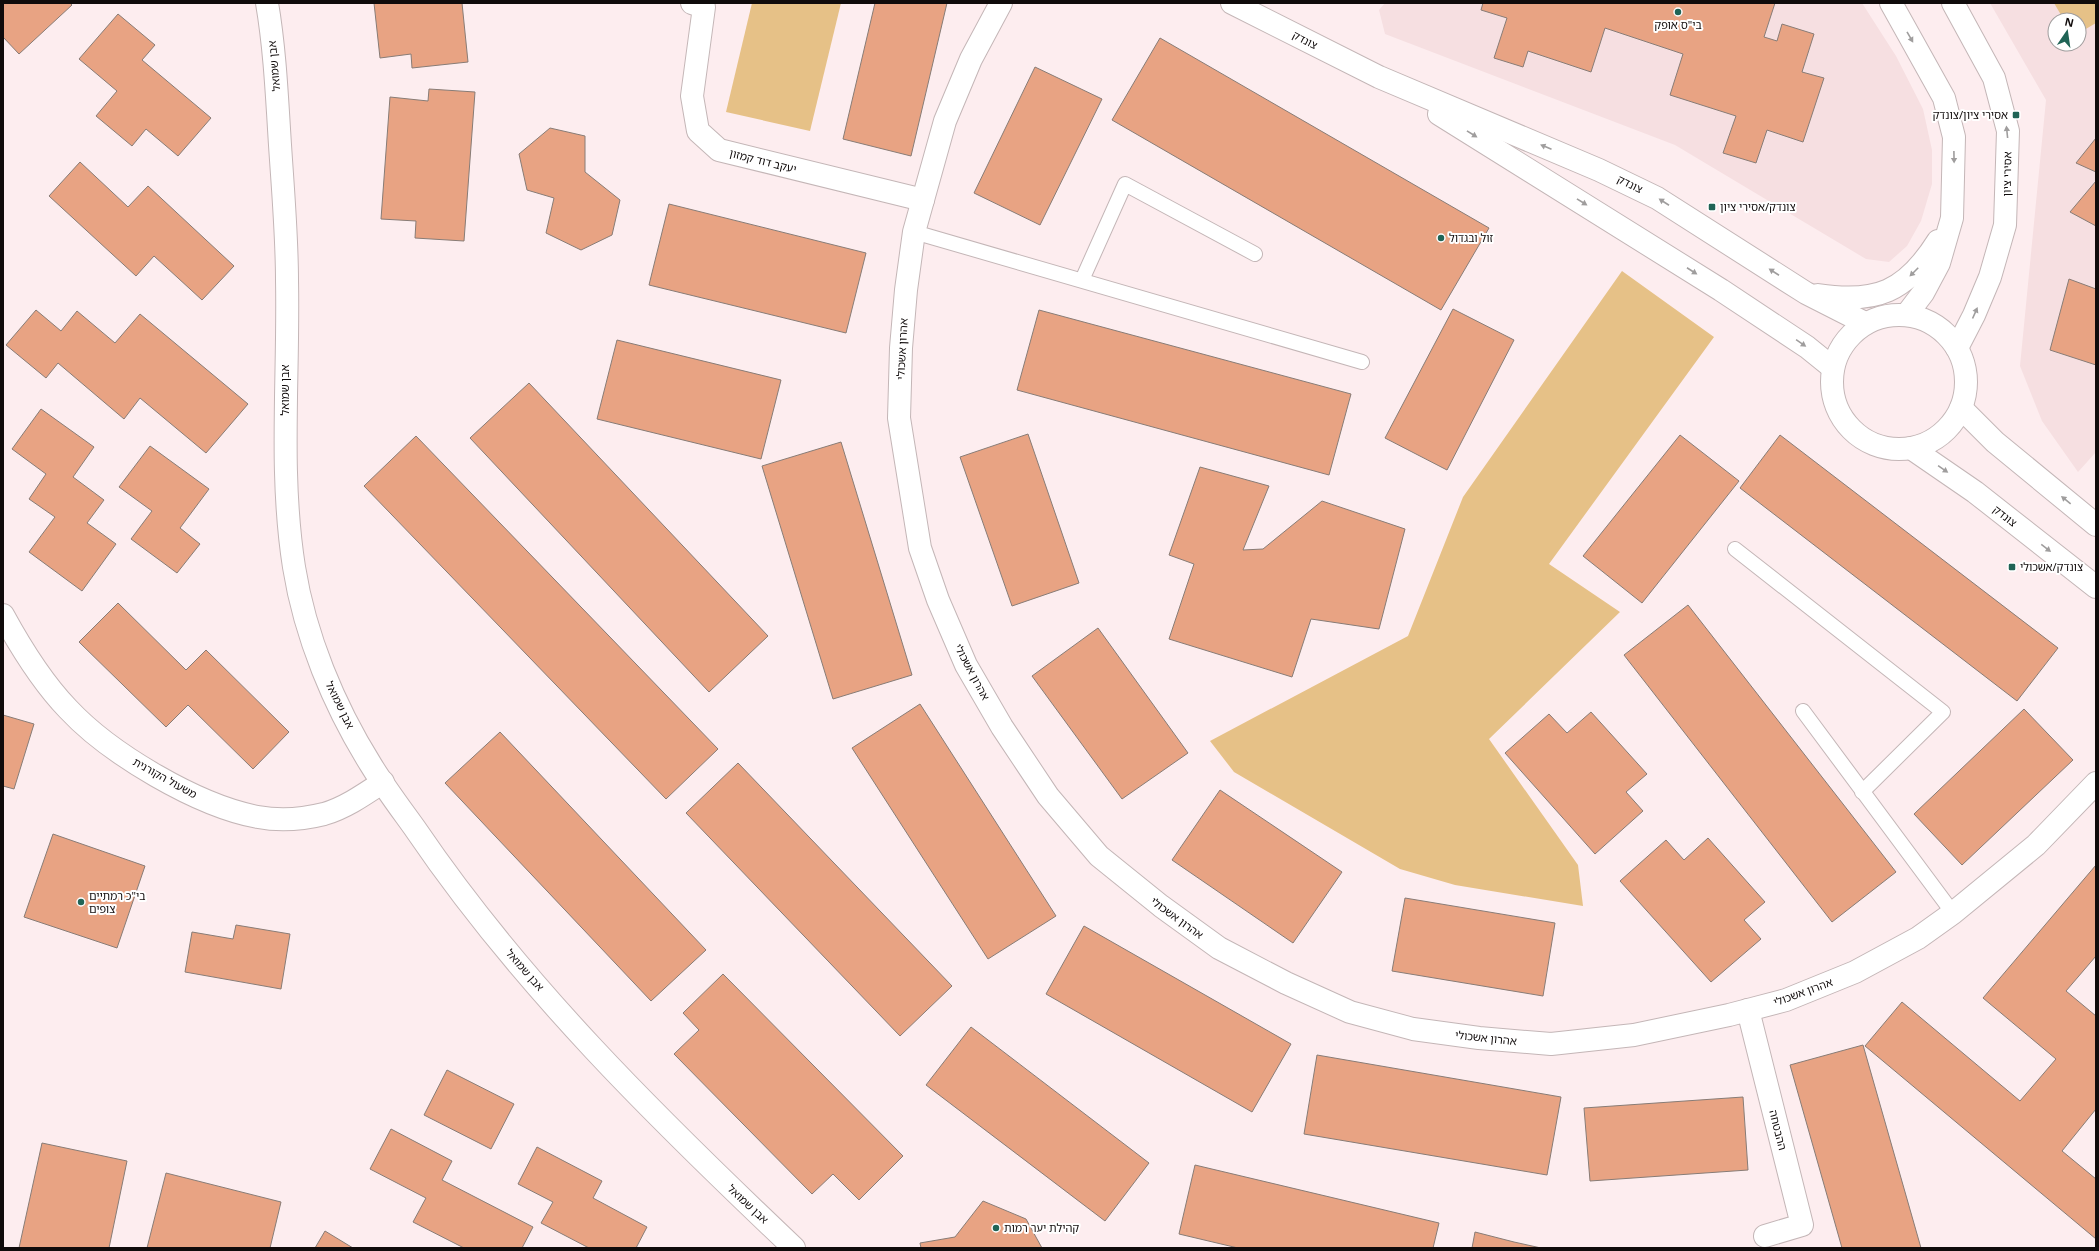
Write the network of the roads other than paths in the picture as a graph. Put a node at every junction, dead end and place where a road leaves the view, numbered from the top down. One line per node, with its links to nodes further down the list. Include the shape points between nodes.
1 (267, 3): 26 (street, אבן שמואל, via 276,80 285,223 286,495 294,566 308,628 334,696 369,763)
2 (692, 3): 8 (street, יעקב דוד קמזון, via 704,7 692,96 698,131 719,150)
3 (1001, 3): 8 (street, אהרון אשכולי, via 971,59 945,121)
4 (1232, 3): 7 (street, צונדק)
5 (1891, 3): 9 (street, one-way to 9, via 1944,98 1954,137)
6 (1953, 3): 16 (street, אסירי ציון, one-way to 6, via 1990,277 2005,225 2008,131 1994,78)
7 (1379, 77): 13 (street, צונדק, one-way to 7, via 1657,198 1599,170); 18 (street, צונדק, one-way to 18, via 1721,290 1807,347)
8 (923, 200): 10 (street, אהרון אשכולי)
9 (1952, 218): 13 (street, one-way to 13, via 1927,259 1907,279 1882,294 1863,299 1834,298); 14 (street, via 1939,264 1923,293)
10 (914, 232): 12 (lane); 30 (street, אהרון אשכולי, via 901,348 899,418 920,548 938,600 966,665 986,700 1048,796 1099,856 1160,906 1219,948 1286,983 1350,1012 1413,1029 1551,1044 1634,1035)
11 (1255, 254): 12 (lane, via 1125,184)
12 (1082, 280): 17 (lane)
13 (1806, 293): 15 (street, צונדק)
14 (1907, 314): 15 (street, via 1880,317); 16 (street, via 1936,325)
15 (1865, 323): 18 (street, via 1850,335 1839,350)
16 (1958, 348): 19 (street, via 1966,370 1967,384)
17 (1362, 362)
18 (1833, 368): 20 (street, via 1831,387 1844,422 1857,435 1873,444 1891,449)
19 (1961, 408): 20 (street, via 1946,431 1930,442); 21 (street, one-way to 19, via 1995,442)
20 (1911, 448): 23 (street, צונדק, one-way to 23, via 1976,492)
21 (2096, 525)
22 (1735, 549): 28 (lane, via 1943,712)
23 (2096, 588)
24 (3, 615): 26 (street, משעול הקורנית, via 23,652 68,710 118,752 162,779 218,806 259,818 293,819 325,814 357,799)
25 (1803, 711): 28 (lane)
26 (383, 782): 32 (street, אבן שמואל, via 473,910 591,1047 707,1165)
27 (2096, 783): 29 (street, אהרון אשכולי, via 2036,845)
28 (1862, 792): 29 (lane)
29 (1953, 913): 30 (street, אהרון אשכולי, via 1918,938 1855,972 1786,1000)
30 (1748, 1010): 31 (street, ההבטחה, via 1802,1225)
31 (1775, 1239)
32 (794, 1248)

